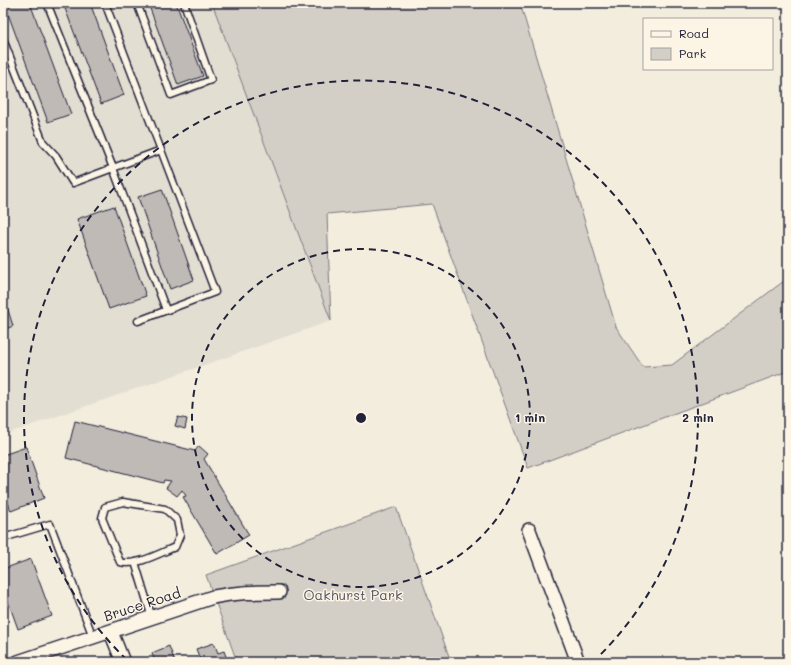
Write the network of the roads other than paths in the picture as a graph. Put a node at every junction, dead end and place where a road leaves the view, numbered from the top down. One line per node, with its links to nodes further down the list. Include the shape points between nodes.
1 (47, 3): 7 (lane)
2 (104, 3): 6 (lane)
3 (137, 3): 4 (lane, via 171,95 211,80)
4 (184, 3)
5 (3, 39): 7 (lane, via 43,142 56,156 73,183)
6 (161, 150): 7 (lane); 8 (lane, via 215,292)
7 (113, 168): 8 (lane)
8 (166, 310): 9 (lane)
9 (138, 321)
10 (529, 530): 19 (street)
11 (3, 538): 16 (lane, via 50,524)
12 (135, 562): 12 (lane, via 120,562 102,518 105,506 123,502 145,504 165,509 177,520 180,535 175,548); 14 (lane)
13 (279, 592): 14 (street, Bruce Road, via 231,593)
14 (152, 618): 15 (street, Bruce Road)
15 (111, 632): 16 (street, Bruce Road); 18 (street)
16 (93, 638): 17 (street, Bruce Road)
17 (18, 662)
18 (123, 662)
19 (578, 662)

